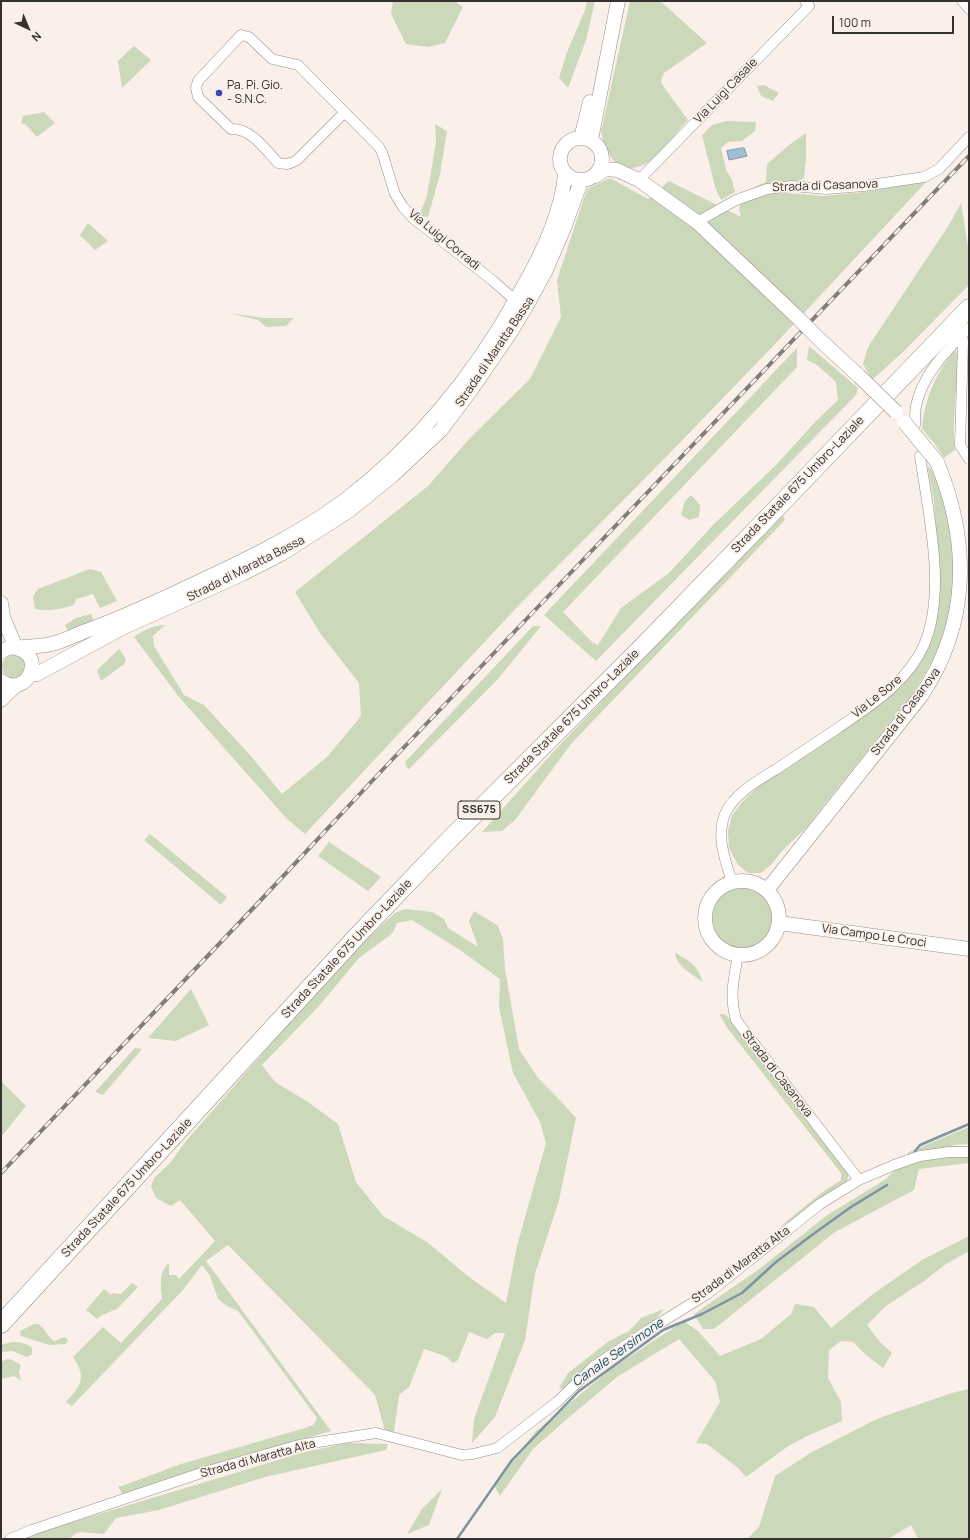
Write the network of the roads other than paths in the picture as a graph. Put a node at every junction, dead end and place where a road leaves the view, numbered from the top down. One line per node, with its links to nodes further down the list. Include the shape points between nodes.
1 (617, 1): 7 (main road)
2 (962, 1): 4 (street)
3 (810, 3): 12 (street, Via Luigi Casale)
4 (969, 9)
5 (344, 113): 5 (street, Via Luigi Corradi, via 298,65 272,58 249,37 241,35 198,81 196,88 198,97 231,129 248,132 278,163 291,164 297,160); 16 (street, Via Luigi Corradi, via 379,147 395,194 403,207)
6 (969, 137): 14 (street, Strada di Casanova, via 939,168 924,177 826,189 792,186 767,188 736,200)
7 (586, 139): 8 (main road, via 600,149); 10 (main road, Strada di Maratta Bassa, via 574,139 564,148 560,161)
8 (602, 154): 9 (main road); 11 (main road, via 602,166)
9 (616, 170): 11 (main road, via 606,169); 12 (main road)
10 (565, 173): 13 (main road); 16 (main road, Strada di Maratta Bassa, via 564,190 553,222 535,266)
11 (595, 176): 13 (main road)
12 (639, 180): 14 (main road)
13 (580, 181): 26 (main road, Strada di Maratta Bassa, via 564,228 528,305 441,430 393,475 350,510 283,553 124,627 37,674)
14 (697, 222): 19 (main road, Strada di Casanova, bridge)
15 (969, 294): 37 (highway, Strada Statale 675 Umbro-Laziale / SS675, via 397,881)
16 (516, 301): 24 (main road, Strada di Maratta Bassa, via 464,382 430,422 385,467 340,503 308,524 228,568 119,618 50,644)
17 (969, 308): 38 (highway, Strada Statale 675 Umbro-Laziale / SS675, via 744,542 374,918)
18 (966, 331): 19 (street, via 927,377); 21 (street, via 960,445)
19 (910, 424): 31 (main road, Strada di Casanova, bridge, via 937,462 958,507 968,558 963,610 953,642 935,677)
20 (920, 456): 30 (street, Via Le Sore, via 935,585 931,617 924,643 912,666 892,688 750,787 734,802 726,814 721,839)
21 (969, 459)
22 (1, 603): 23 (main road)
23 (2, 621): 24 (main road)
24 (16, 648): 25 (main road, Strada di Maratta Bassa); 26 (main road, via 30,658)
25 (1, 652)
26 (30, 675): 28 (main road, Strada di Maratta Bassa, via 24,682)
27 (1, 681): 28 (main road)
28 (15, 686): 29 (main road, Strada di Maratta Bassa)
29 (1, 700)
30 (732, 882): 31 (main road, via 750,881); 34 (main road, via 717,890 711,897 705,921 710,938 715,944)
31 (767, 890): 32 (main road, via 777,905)
32 (779, 923): 33 (main road, Via Campo Le Croci); 34 (main road, via 774,936 765,947 753,954)
33 (969, 949)
34 (738, 955): 36 (street, Strada di Casanova, via 731,995 736,1020)
35 (969, 1152): 36 (street, Strada di Maratta Alta, via 920,1156 894,1164)
36 (859, 1180): 39 (street, Strada di Maratta Alta, via 820,1204 707,1294 593,1367 557,1402 497,1448 462,1455 376,1433 299,1446 201,1473)
37 (1, 1308)
38 (1, 1324)
39 (10, 1539)

